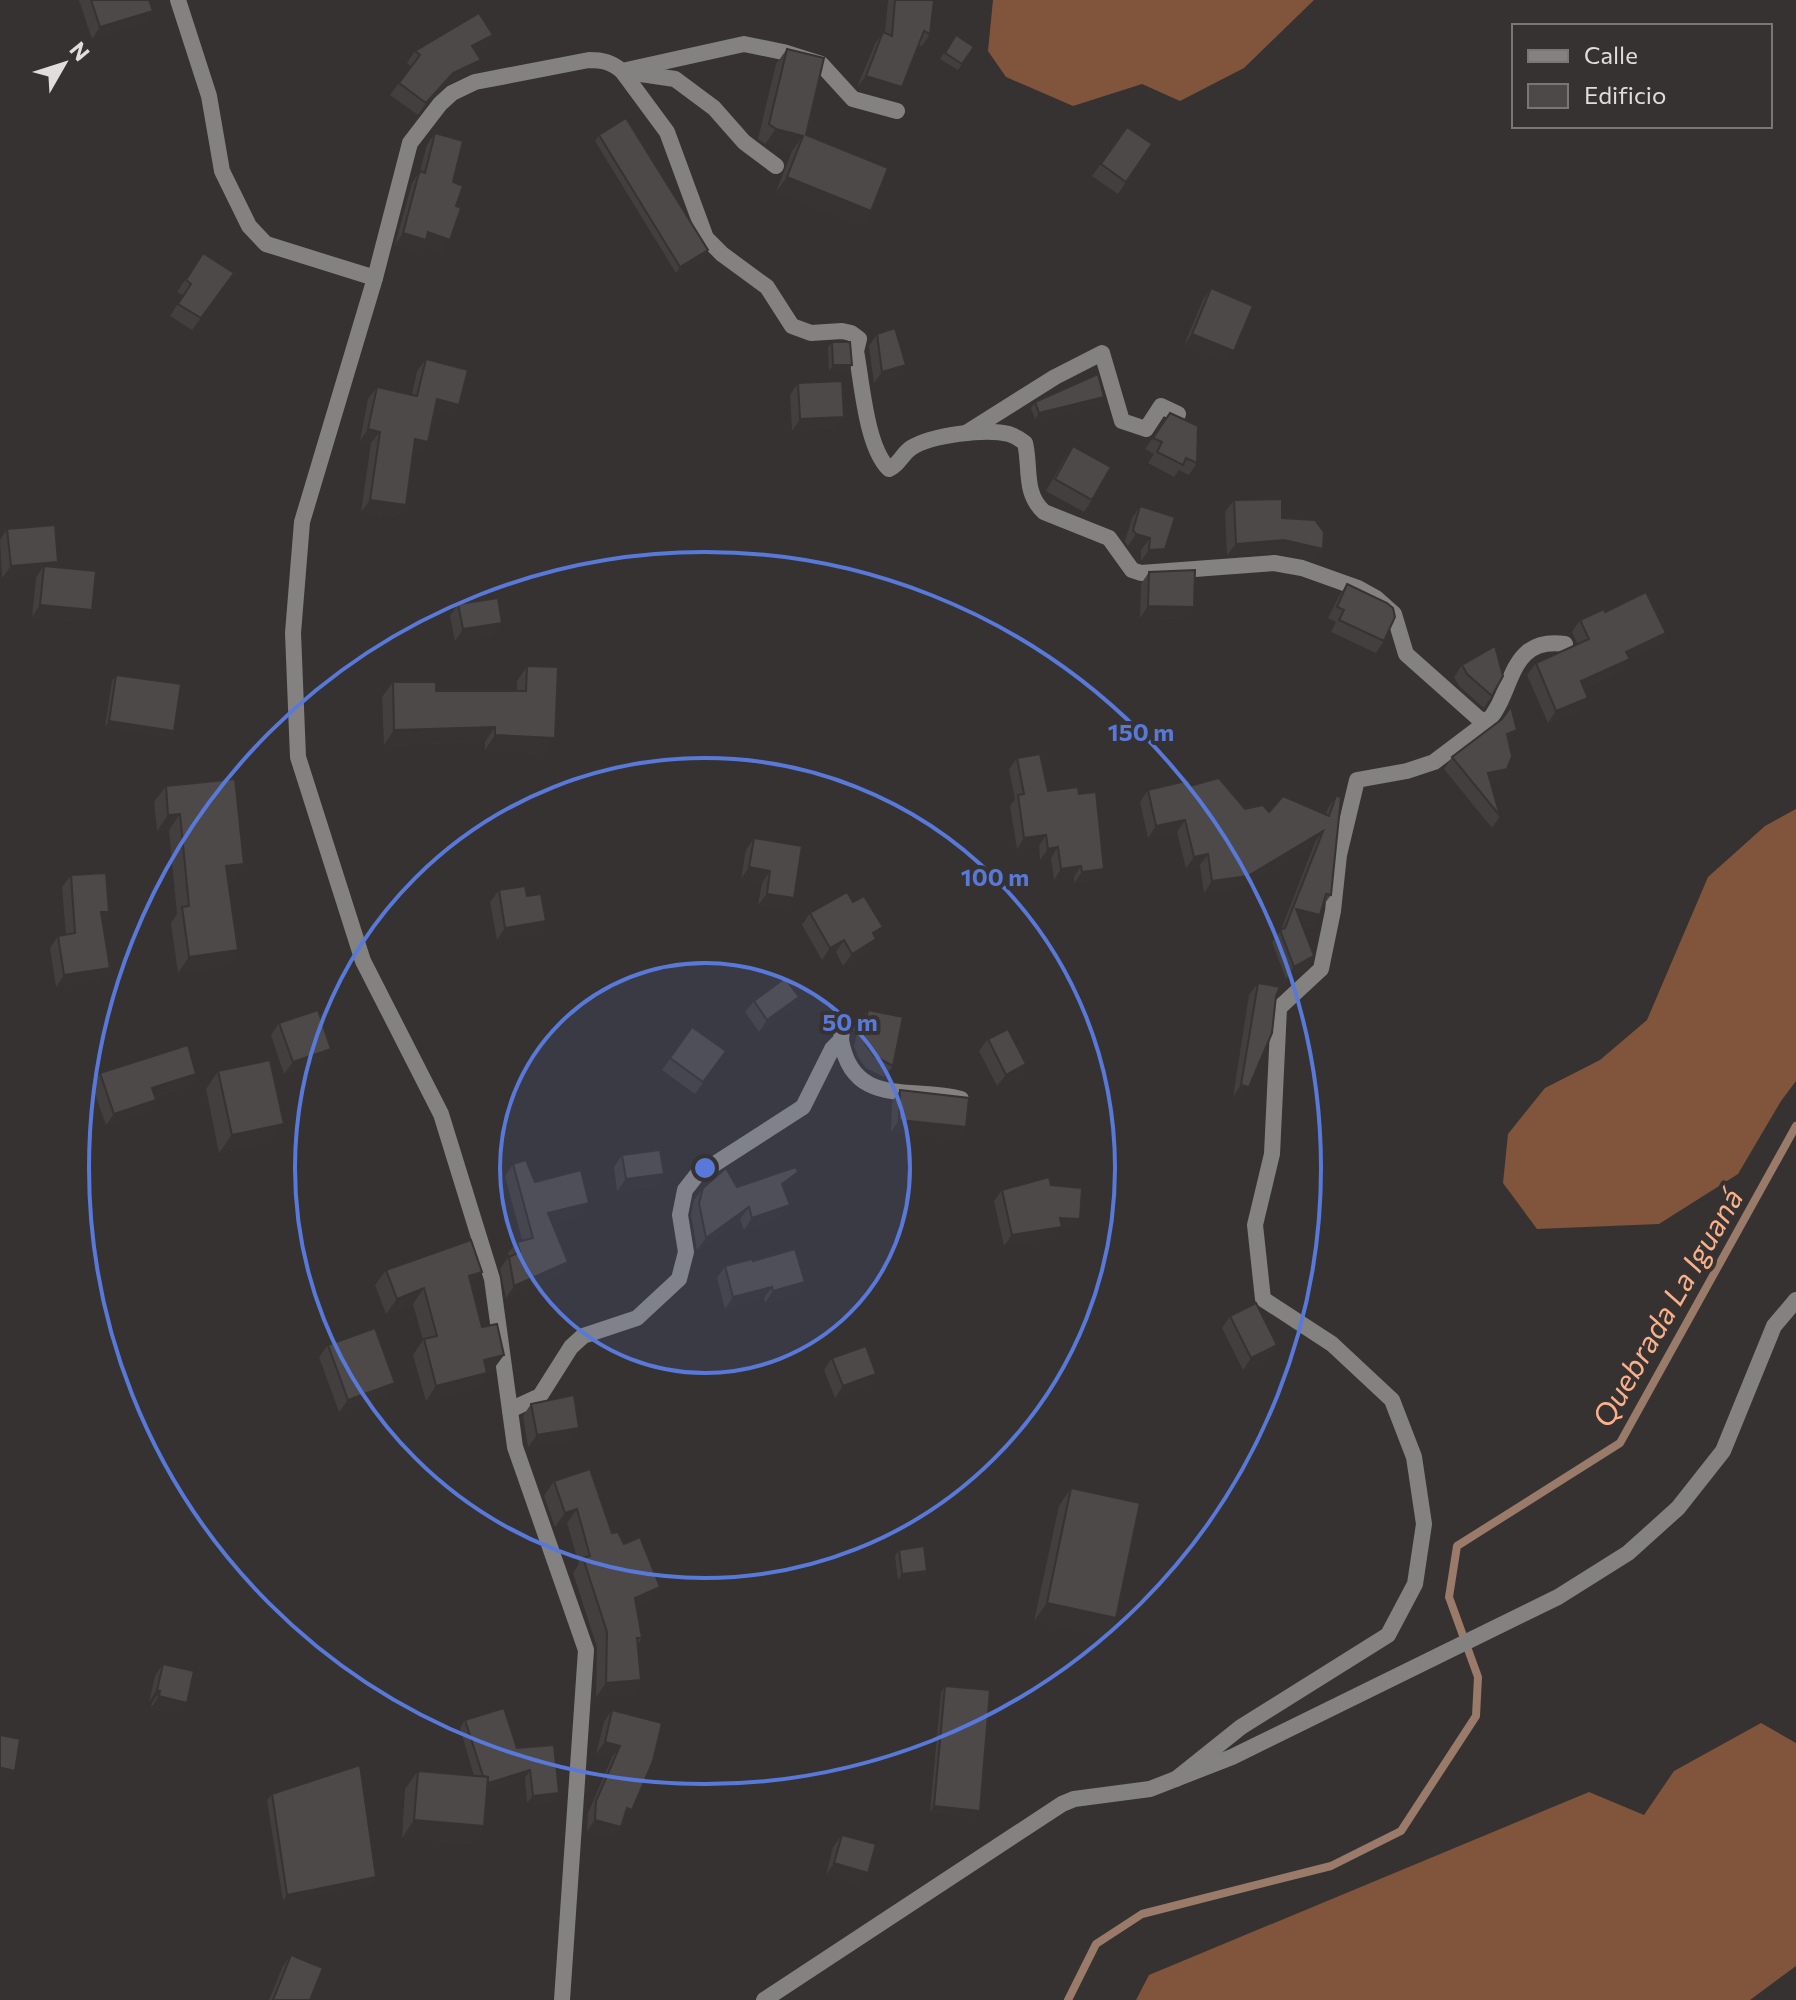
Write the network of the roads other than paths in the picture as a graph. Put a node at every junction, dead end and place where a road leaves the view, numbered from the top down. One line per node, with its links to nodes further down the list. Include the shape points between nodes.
1 (178, 0): 5 (street, via 209,96 222,171 249,226 266,244)
2 (622, 71): 3 (street, via 744,44 821,64 853,99); 4 (street, via 675,79); 5 (street, via 613,63 589,60 475,82 446,99 410,143); 7 (street, via 667,132 706,238 767,287 792,326 811,333 842,331 859,339 856,351 873,438 884,465 894,468 916,445)
3 (897, 111)
4 (776, 166)
5 (375, 278): 14 (street, via 302,522 293,633 298,757 363,961 450,1140 492,1279)
6 (1178, 414): 7 (street, via 1161,406 1146,429 1122,421 1102,353)
7 (964, 434): 9 (street, via 1008,434 1025,443 1035,504 1109,538 1132,570 1274,563 1358,588 1394,614 1406,654)
8 (1565, 644): 9 (street, via 1533,647 1513,669 1497,711)
9 (1487, 722): 15 (street, via 1434,762 1357,780 1321,969 1279,1008 1272,1154 1255,1225 1263,1299 1332,1344 1392,1400 1414,1457 1424,1524 1415,1584 1388,1635 1241,1727)
10 (843, 1019): 11 (street)
11 (841, 1040): 12 (street, via 844,1059 862,1081 880,1091); 14 (street, via 803,1107 688,1185 680,1215 686,1252 679,1279 637,1318 583,1336 540,1396)
12 (961, 1099)
13 (1796, 1300): 15 (street, via 1774,1326 1723,1451 1678,1508 1628,1553 1558,1597 1232,1757)
14 (510, 1410): 16 (street, via 515,1447 586,1650)
15 (1176, 1779): 17 (street, via 1150,1789 1062,1804)
16 (562, 2000)
17 (764, 2000)

